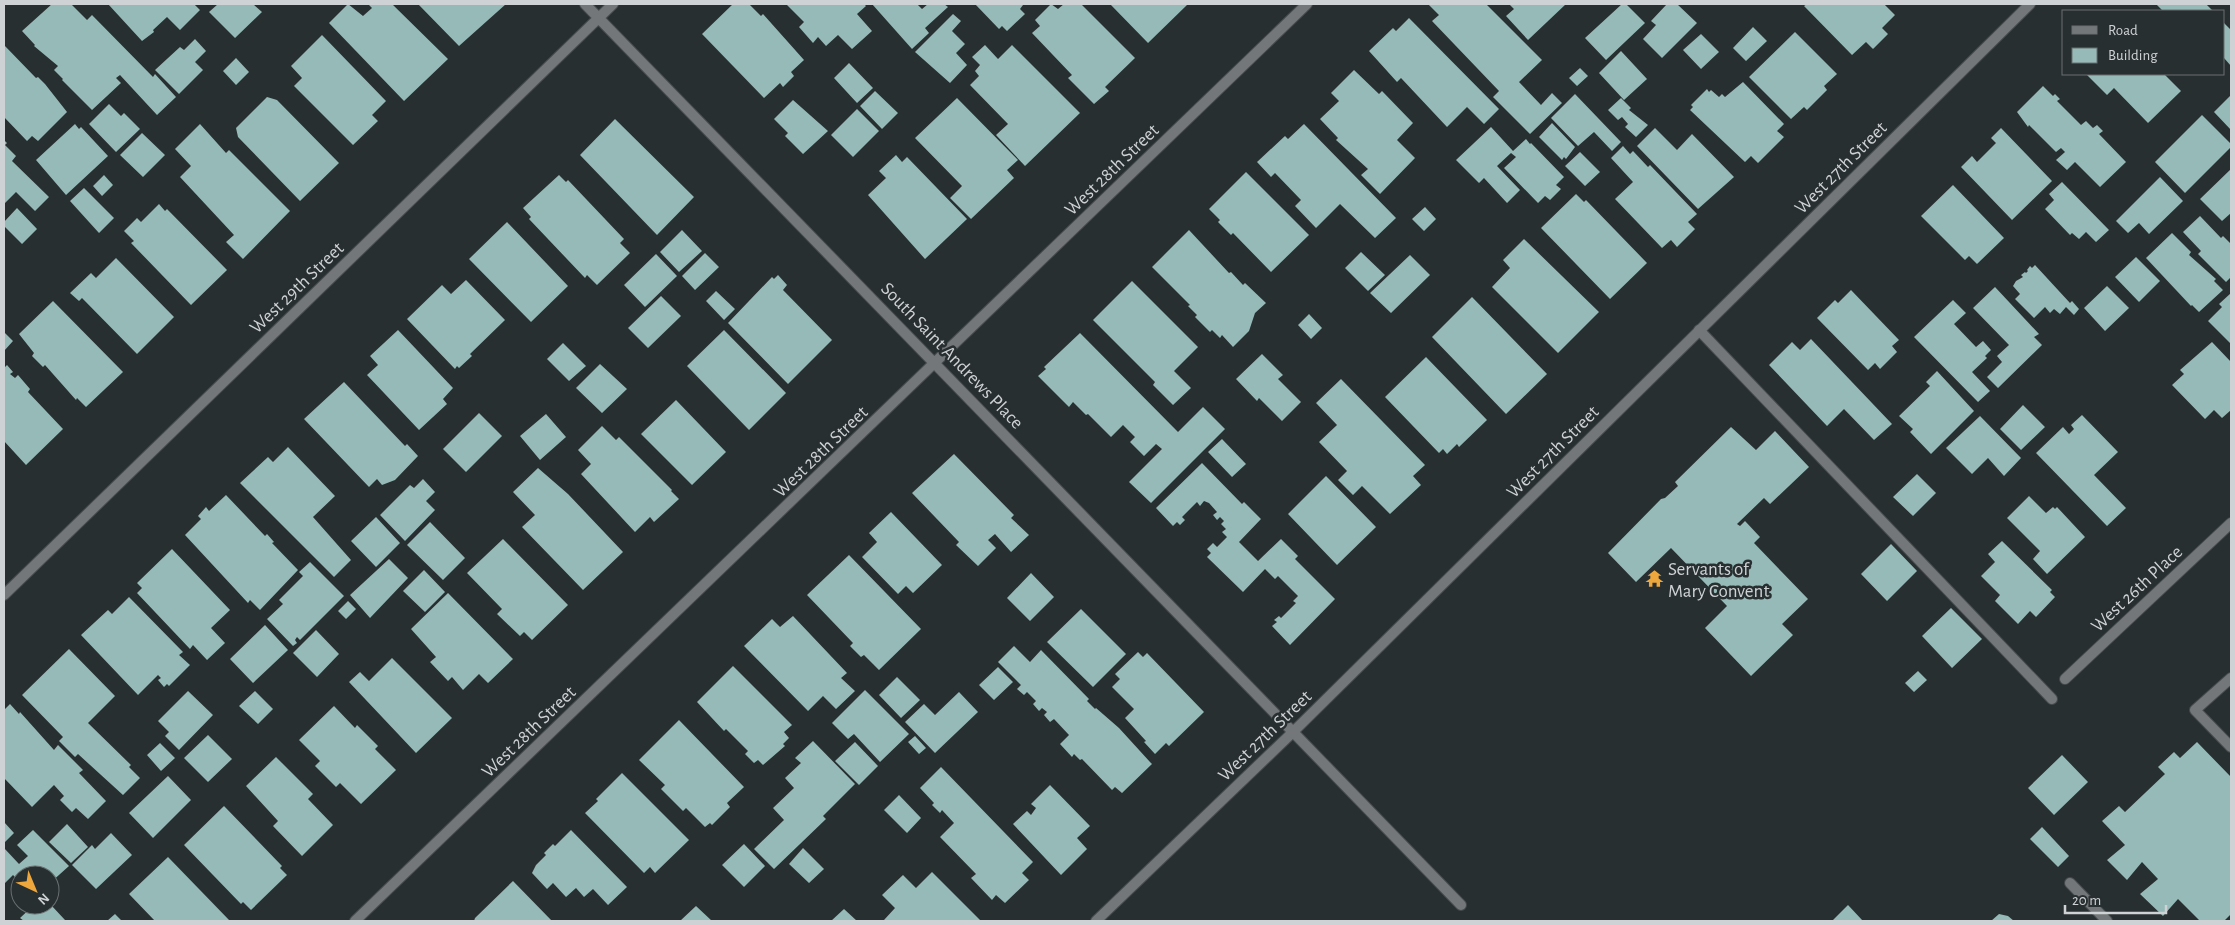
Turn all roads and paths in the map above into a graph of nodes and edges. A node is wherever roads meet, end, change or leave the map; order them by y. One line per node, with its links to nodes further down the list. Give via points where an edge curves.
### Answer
1 (585, 4): 5 (street, South Saint Andrews Place)
2 (613, 4): 5 (street, West 29th Street)
3 (1307, 4): 7 (street, West 28th Street)
4 (2030, 4): 6 (street, West 27th Street)
5 (599, 18): 7 (street, South Saint Andrews Place); 9 (street, West 29th Street)
6 (1700, 330): 12 (street); 13 (street, West 27th Street)
7 (936, 363): 13 (street, South Saint Andrews Place); 17 (street, West 28th Street)
8 (2231, 523): 11 (street, West 26th Place)
9 (4, 595)
10 (2231, 678): 14 (street, via 2195,710)
11 (2065, 679)
12 (2052, 699)
13 (1293, 732): 16 (street, South Saint Andrews Place); 18 (street, West 27th Street)
14 (2231, 747)
15 (2070, 883): 19 (street)
16 (1460, 906)
17 (355, 921)
18 (1096, 921)
19 (2106, 921)

